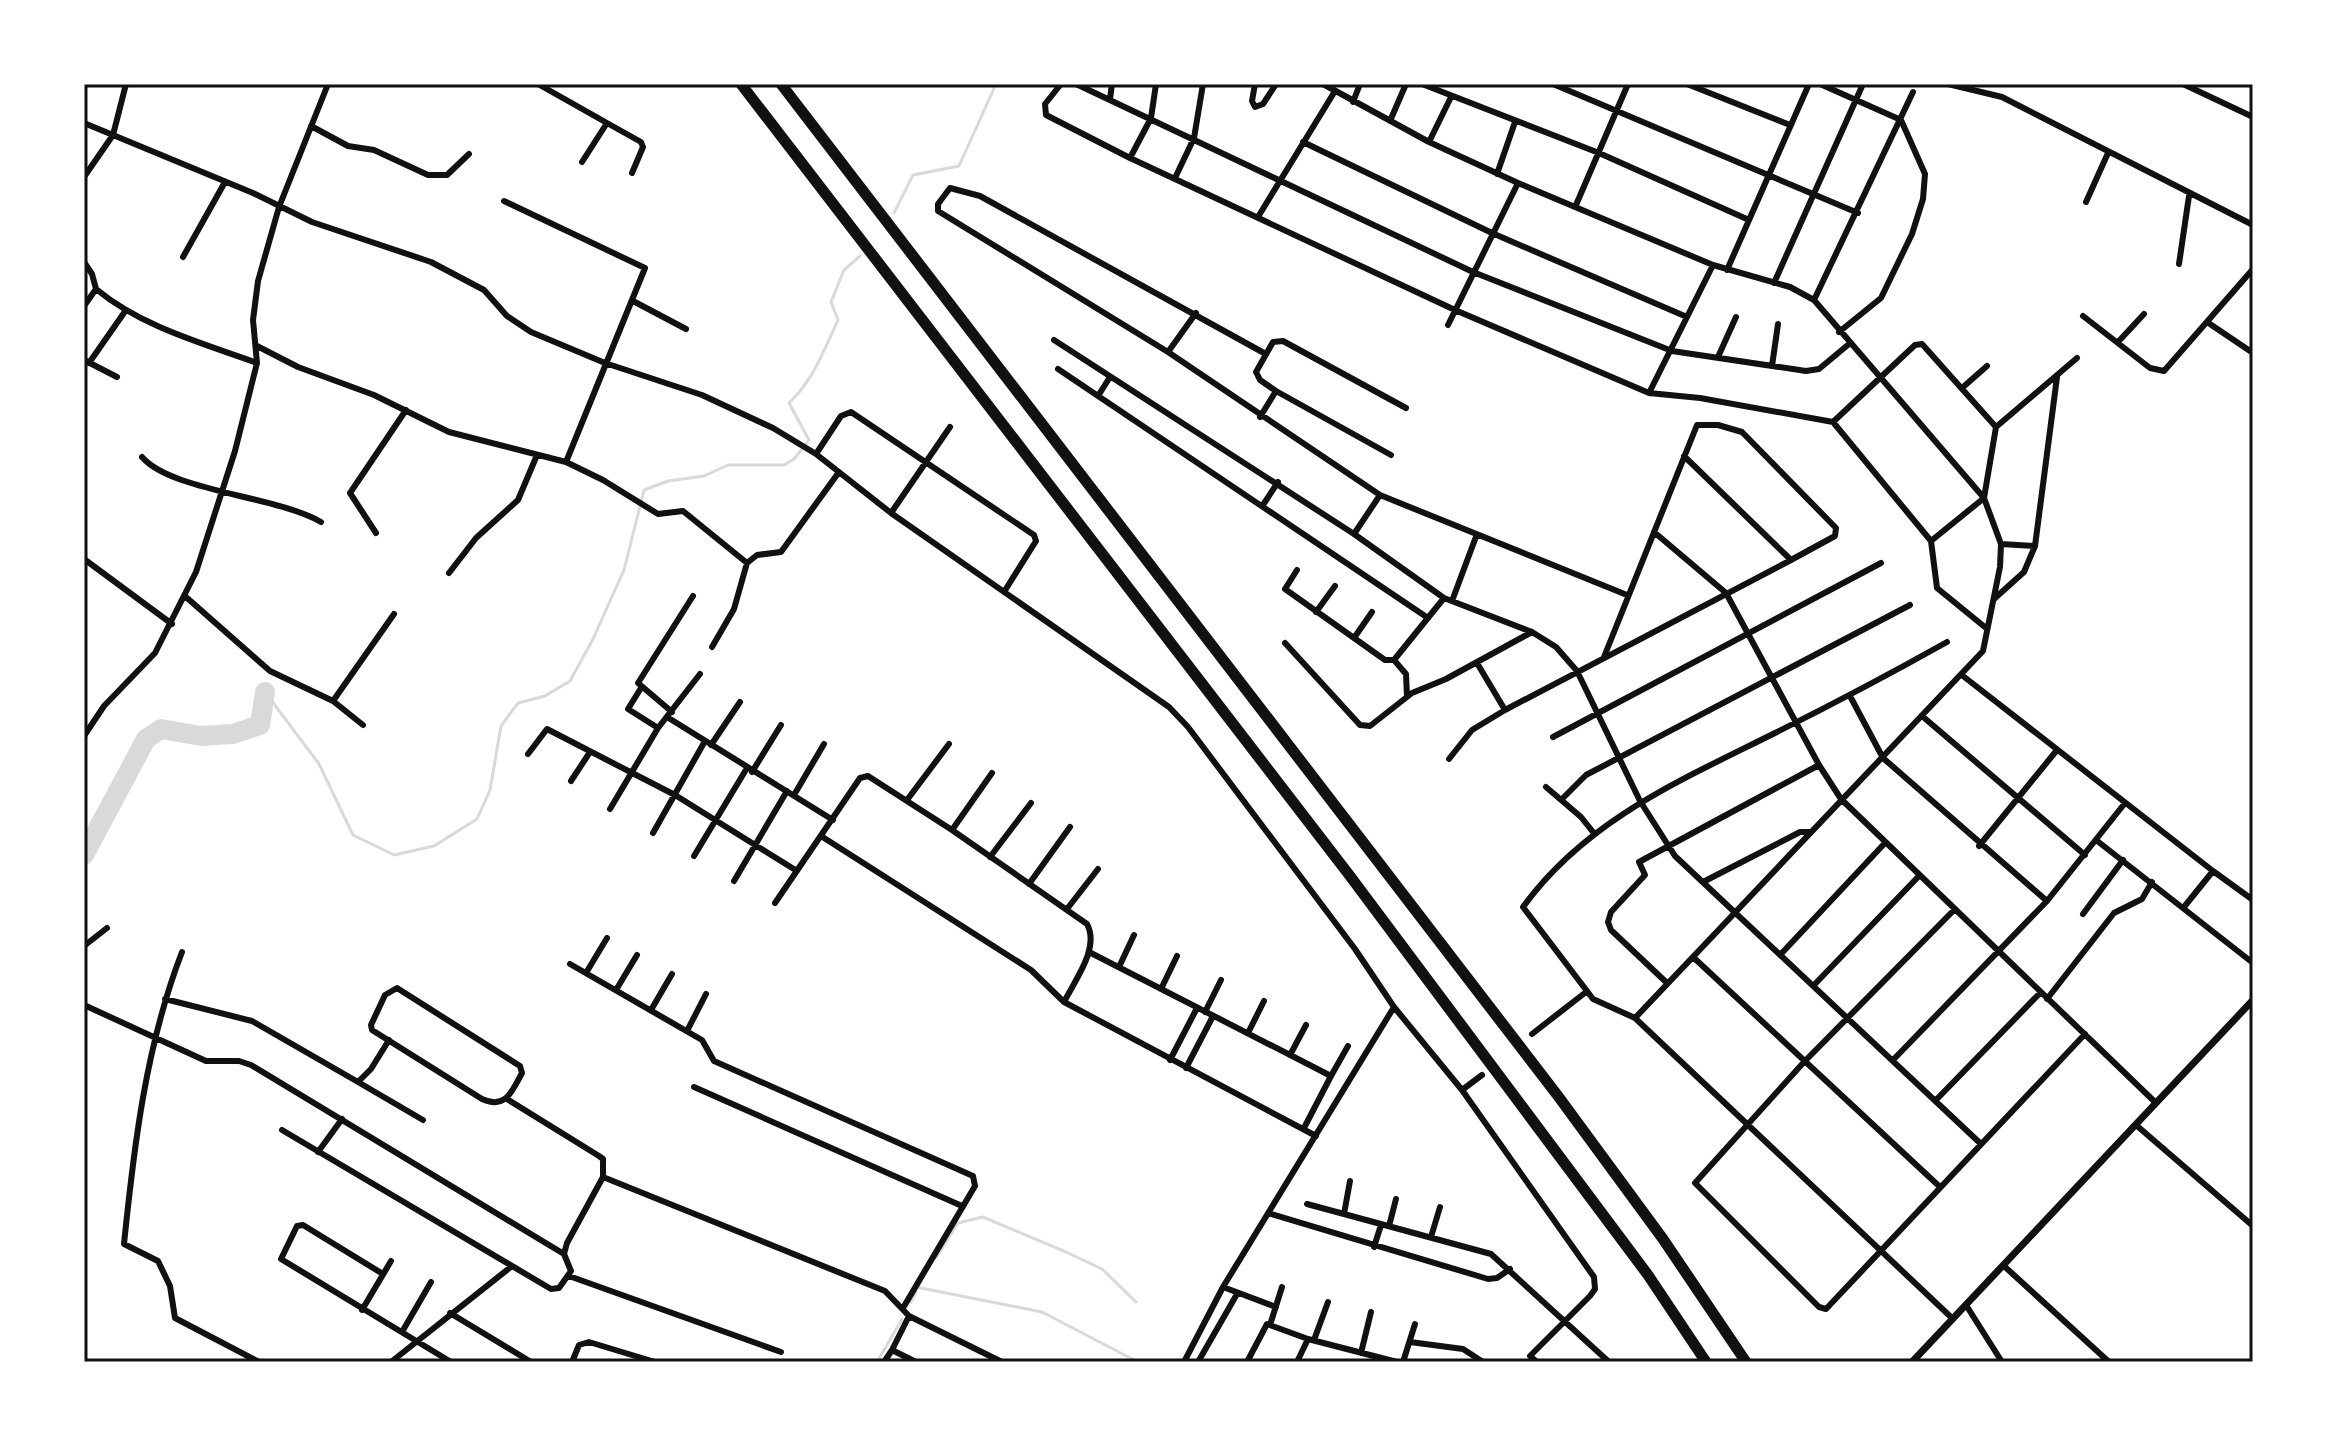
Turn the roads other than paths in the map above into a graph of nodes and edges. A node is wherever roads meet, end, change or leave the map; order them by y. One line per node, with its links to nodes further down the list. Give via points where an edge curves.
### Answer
1 (126, 84): 43 (street)
2 (328, 84): 42 (street)
3 (495, 84): 4 (street)
4 (503, 84)
5 (538, 84): 40 (street)
6 (741, 84): 386 (highway, via 1350,876 1648,1275)
7 (781, 84): 387 (highway, via 1558,1096)
8 (1061, 84): 50 (street, via 1043,112)
9 (1076, 84): 30 (street)
10 (1112, 84): 30 (street)
11 (1156, 84): 35 (street)
12 (1203, 84): 44 (street)
13 (1255, 84): 14 (street, via 1255,107)
14 (1276, 84)
15 (1323, 84): 27 (street)
16 (1360, 84): 32 (street)
17 (1406, 84): 37 (street)
18 (1422, 84): 29 (street)
19 (1553, 84): 33 (street)
20 (1628, 84): 33 (street)
21 (1687, 84): 41 (street)
22 (1809, 84): 41 (street)
23 (1820, 84): 31 (street)
24 (1863, 84): 31 (street)
25 (1948, 84): 48 (street, via 2002,97)
26 (2183, 84): 34 (street)
27 (1335, 91): 32 (street); 45 (street)
28 (1913, 92): 36 (street)
29 (1451, 97): 38 (street); 46 (street)
30 (1110, 99): 35 (street)
31 (1857, 99): 36 (street); 60 (street)
32 (1353, 102): 37 (street)
33 (1618, 110): 47 (street); 53 (street)
34 (2253, 117)
35 (1151, 118): 44 (street); 50 (street)
36 (1901, 120): 66 (street); 94 (street, via 1925,174 1923,199 1881,298)
37 (1390, 121): 46 (street)
38 (1515, 122): 47 (street); 54 (street)
39 (84, 123): 43 (street)
40 (607, 123): 51 (street); 52 (street, via 641,142)
41 (1790, 125): 53 (street)
42 (311, 126): 49 (street, via 348,146 374,150 428,175 447,175); 65 (street)
43 (113, 135): 55 (street); 58 (street)
44 (1194, 138): 56 (street); 57 (street)
45 (1303, 142): 57 (street); 70 (street)
46 (1429, 142): 54 (street)
47 (1599, 153): 64 (street); 68 (street)
48 (2108, 153): 61 (street); 63 (street)
49 (469, 154)
50 (1130, 158): 56 (street)
51 (582, 162)
52 (632, 173)
53 (1768, 173): 60 (street); 68 (street)
54 (1497, 174): 59 (street)
55 (84, 177)
56 (1175, 178): 67 (street)
57 (1280, 181): 67 (street); 77 (street)
58 (225, 182): 65 (street); 71 (street)
59 (1518, 183): 64 (street); 70 (street)
60 (1813, 194): 66 (street); 78 (street)
61 (2189, 196): 69 (street); 73 (street)
62 (504, 201): 81 (street, via 645,268)
63 (2086, 202)
64 (1576, 205): 74 (street)
65 (279, 207): 98 (street, via 254,299); 107 (street, via 431,262 484,290 507,316 531,332)
66 (1858, 213): 80 (street)
67 (1258, 217): 84 (street)
68 (1749, 220): 76 (street)
69 (2253, 225)
70 (1492, 233): 77 (street); 88 (street)
71 (183, 257)
72 (84, 262): 79 (street)
73 (2179, 264)
74 (1713, 265): 76 (street); 88 (street)
75 (2253, 269): 90 (street)
76 (1727, 270): 78 (street)
77 (1473, 272): 84 (street); 99 (street)
78 (1774, 283): 80 (street)
79 (96, 289): 82 (street); 83 (street)
80 (1814, 300): 94 (street)
81 (633, 301): 93 (street); 107 (street)
82 (84, 306)
83 (126, 310): 105 (street); 106 (street)
84 (1455, 310): 92 (street); 117 (street)
85 (1196, 313): 100 (street); 100 (street, via 980,196 960,188 943,194 938,211); 101 (street)
86 (2144, 314): 96 (street)
87 (2083, 316): 96 (street)
88 (1687, 317): 99 (street)
89 (1736, 317): 103 (street)
90 (2207, 322): 96 (street, via 2160,372); 102 (street)
91 (1778, 324): 108 (street)
92 (1448, 325)
93 (686, 329)
94 (1839, 332): 97 (street)
95 (1054, 340): 112 (street)
96 (2118, 342)
97 (1849, 344): 108 (street, via 1819,369); 114 (street)
98 (257, 346): 106 (street); 120 (street)
99 (1672, 351): 103 (street); 117 (street)
100 (1168, 352): 121 (street)
101 (1264, 353): 116 (street, via 1257,376); 119 (street, via 1273,342 1283,341)
102 (2253, 353)
103 (1718, 357): 108 (street)
104 (2077, 358): 113 (street)
105 (86, 362): 111 (street)
106 (257, 363): 134 (street)
107 (605, 363): 125 (street, via 739,410); 130 (street)
108 (1772, 366)
109 (1987, 366): 115 (street)
110 (1058, 369): 118 (street)
111 (117, 377)
112 (1110, 377): 118 (street); 133 (street)
113 (2057, 377): 124 (street); 146 (street)
114 (1879, 378): 115 (street, via 1922,344); 122 (street); 136 (street)
115 (1962, 388): 124 (street)
116 (1276, 391): 121 (street); 127 (street)
117 (1649, 393): 122 (street)
118 (1098, 396): 137 (street)
119 (1406, 408)
120 (406, 410): 126 (street, via 449,432); 141 (street, via 350,493)
121 (1260, 417): 135 (street)
122 (1833, 422): 144 (street)
123 (950, 427): 131 (street)
124 (1996, 427): 136 (street)
125 (814, 453): 131 (street, via 841,416 851,412); 132 (street)
126 (537, 455): 130 (street); 152 (street, via 518,500 476,538)
127 (1391, 455)
128 (1684, 456): 140 (street); 148 (street); 148 (street, via 1697,425 1736,429 1747,437 1836,528 1835,536)
129 (142, 457): 134 (street, via 161,473)
130 (566, 462): 149 (street, via 658,514 683,511)
131 (926, 465): 138 (street); 154 (street, via 1036,537)
132 (839, 472): 138 (street); 149 (street, via 781,552 757,555)
133 (1278, 482): 137 (street); 142 (street)
134 (222, 491): 139 (street, via 294,508); 158 (street)
135 (1380, 495): 142 (street); 143 (street)
136 (1984, 498): 144 (street); 145 (street)
137 (1263, 505): 166 (street)
138 (891, 513): 154 (street)
139 (321, 522)
140 (1654, 532): 155 (street); 156 (street)
141 (376, 533)
142 (1354, 534): 159 (street)
143 (1477, 534): 156 (street); 160 (street)
144 (1931, 541): 168 (street, via 1937,588)
145 (2001, 544): 146 (street); 161 (street)
146 (2035, 546): 161 (street, via 2024,572)
147 (84, 559): 167 (street)
148 (1791, 560): 155 (street)
149 (747, 563): 174 (street, via 734,609)
150 (1881, 563): 170 (street)
151 (1297, 570): 163 (street, via 1285,589)
152 (449, 573)
153 (1335, 586): 163 (street)
154 (1004, 592): 285 (street, via 1169,707 1188,727)
155 (1726, 593): 170 (street); 175 (street)
156 (1627, 595): 175 (street)
157 (693, 596): 182 (street, via 638,679)
158 (186, 597): 167 (street); 185 (street, via 270,671)
159 (1444, 598): 160 (street); 166 (street)
160 (1452, 601): 169 (street)
161 (1993, 601): 168 (street)
162 (1910, 605): 181 (street)
163 (1316, 612): 171 (street)
164 (1372, 612): 171 (street)
165 (394, 614): 185 (street)
166 (1428, 618): 176 (street)
167 (172, 624): 195 (street, via 155,653 104,706)
168 (1986, 628): 180 (street, via 1981,655)
169 (1532, 632): 177 (street); 178 (street, via 1547,639)
170 (1748, 633): 181 (street); 188 (street)
171 (1354, 638): 176 (street, via 1385,660)
172 (1947, 642): 184 (street)
173 (1285, 643): 183 (street, via 1360,725 1370,726)
174 (712, 647)
175 (1604, 657): 178 (street)
176 (1394, 660): 183 (street, via 1406,674)
177 (1477, 663): 183 (street); 187 (street)
178 (1577, 671): 187 (street); 188 (street)
179 (700, 674): 189 (street)
180 (1963, 676): 190 (street); 200 (street)
181 (1773, 678): 191 (street); 203 (street)
182 (641, 688): 189 (street); 194 (street, via 628,709)
183 (1407, 696)
184 (1850, 696): 191 (street); 204 (street)
185 (333, 701): 192 (street)
186 (740, 702): 197 (street)
187 (1505, 710): 205 (street, via 1472,730)
188 (1597, 714): 196 (street); 203 (street)
189 (670, 715): 194 (street); 197 (street)
190 (1922, 716): 204 (street); 214 (street)
191 (1795, 723): 206 (street); 218 (street)
192 (363, 725)
193 (781, 725): 207 (street)
194 (658, 728): 209 (street)
195 (84, 736)
196 (1553, 737)
197 (708, 743): 207 (street); 213 (street)
198 (824, 744): 212 (street)
199 (949, 744): 217 (street)
200 (2057, 750): 214 (street); 220 (street)
201 (590, 752): 202 (street, via 547,729); 209 (street); 210 (street)
202 (528, 754)
203 (1620, 758): 215 (street, via 1579,779); 218 (street)
204 (1883, 758): 216 (street); 234 (street)
205 (1449, 759)
206 (1819, 765): 216 (street); 233 (street)
207 (749, 770): 212 (street); 222 (street)
208 (992, 773): 225 (street)
209 (632, 774): 213 (street); 221 (street)
210 (571, 781)
211 (1546, 787): 215 (street)
212 (790, 793): 223 (street); 231 (street)
213 (675, 795): 222 (street); 228 (street)
214 (2019, 798): 234 (street); 235 (street)
215 (1562, 799): 226 (street)
216 (1841, 799): 227 (street); 232 (street)
217 (907, 800): 223 (street, via 864,776); 225 (street)
218 (1640, 801): 226 (street); 233 (street)
219 (1031, 803): 237 (street)
220 (2125, 803): 230 (street); 241 (street)
221 (610, 809)
222 (715, 819): 231 (street); 236 (street)
223 (833, 820): 229 (street)
224 (1070, 827): 246 (street)
225 (952, 830): 237 (street)
226 (1593, 832): 276 (street, via 1523,907)
227 (1810, 832): 244 (street, via 1800,832); 253 (street)
228 (653, 833)
229 (821, 836): 240 (street); 283 (street, via 1031,970)
230 (2096, 840): 235 (street); 238 (street)
231 (754, 844): 240 (street); 243 (street)
232 (1884, 844): 242 (street); 262 (street)
233 (1667, 846): 244 (street); 272 (street, via 1639,862 1645,875 1608,922)
234 (1979, 846): 248 (street)
235 (2085, 855): 248 (street)
236 (694, 856)
237 (990, 857): 246 (street)
238 (2123, 860): 245 (street); 254 (street)
239 (1098, 869): 251 (street)
240 (797, 871): 249 (street)
241 (2213, 871): 247 (street); 250 (street)
242 (1918, 877): 252 (street); 273 (street)
243 (734, 881)
244 (1703, 882): 253 (street)
245 (2152, 882): 250 (street); 280 (street, via 2142,899 2114,913)
246 (1029, 884): 251 (street)
247 (2253, 900)
248 (2047, 901): 259 (street)
249 (775, 903)
250 (2184, 907): 266 (street)
251 (1067, 909): 261 (street, via 1090,929)
252 (1954, 910): 259 (street); 291 (street)
253 (1735, 912): 262 (street); 265 (street)
254 (2083, 914)
255 (107, 928): 258 (street)
256 (1134, 935): 268 (street)
257 (607, 938): 269 (street)
258 (84, 946)
259 (1999, 951): 277 (street); 301 (street)
260 (182, 952): 279 (street)
261 (1089, 952): 268 (street); 283 (street)
262 (1781, 954): 273 (street)
263 (637, 955): 275 (street)
264 (1177, 956): 274 (street)
265 (1693, 957): 272 (street); 303 (street)
266 (2253, 963)
267 (570, 964): 269 (street)
268 (1119, 967): 274 (street)
269 (586, 973): 275 (street)
270 (672, 974): 287 (street)
271 (1221, 980): 288 (street)
272 (1667, 983): 290 (street)
273 (1814, 985): 291 (street)
274 (1161, 989): 286 (street)
275 (616, 990): 287 (street)
276 (1586, 992): 290 (street); 295 (street)
277 (2040, 993): 280 (street); 311 (street)
278 (706, 994): 293 (street)
279 (165, 999): 297 (street); 307 (street, via 252,1021)
280 (2047, 999): 296 (street)
281 (2253, 1000): 312 (street)
282 (1264, 1001): 294 (street)
283 (1064, 1002): 302 (street)
284 (84, 1005): 297 (street)
285 (1394, 1007): 309 (street); 319 (street)
286 (1197, 1008): 288 (street); 302 (street)
287 (651, 1010): 293 (street)
288 (1205, 1012): 289 (street)
289 (1213, 1016): 294 (street); 304 (street)
290 (1635, 1018): 315 (street)
291 (1849, 1018): 301 (street); 303 (street)
292 (1306, 1025): 300 (street)
293 (687, 1031): 327 (street, via 702,1040 714,1061 973,1176 975,1186)
294 (1248, 1033): 300 (street)
295 (1532, 1034)
296 (2085, 1034): 312 (street); 320 (street)
297 (157, 1040): 313 (street, via 206,1061 251,1065); 368 (street, via 138,1123 124,1244 158,1261 170,1286 175,1318)
298 (389, 1040): 307 (street); 310 (street, via 482,1099 496,1104); 310 (street, via 371,1025 385,995 397,988 520,1066 522,1073)
299 (1348, 1046): 306 (street)
300 (1290, 1055): 306 (street)
301 (1894, 1059): 311 (street)
302 (1170, 1060): 304 (street)
303 (1804, 1062): 315 (street); 324 (street)
304 (1186, 1068): 317 (street)
305 (1482, 1075): 309 (street)
306 (1331, 1076): 317 (street)
307 (358, 1082): 314 (street)
308 (694, 1087): 327 (street)
309 (1462, 1090): 355 (street, via 1594,1277 1595,1289)
310 (507, 1099): 322 (street, via 603,1159)
311 (1936, 1100): 320 (street)
312 (2156, 1103): 316 (street)
313 (342, 1119): 321 (street); 336 (street)
314 (423, 1120)
315 (1749, 1124): 335 (street); 335 (street, via 1696,1186 1819,1307 1826,1309)
316 (2136, 1125): 332 (street); 339 (street)
317 (1304, 1128): 319 (street)
318 (282, 1130): 321 (street)
319 (1316, 1136): 329 (street)
320 (1981, 1144): 324 (street)
321 (318, 1152): 338 (street)
322 (603, 1177): 336 (street); 350 (street, via 885,1291)
323 (1350, 1181): 330 (street)
324 (1940, 1187): 335 (street)
325 (1396, 1199): 331 (street)
326 (1307, 1204): 330 (street)
327 (962, 1206): 350 (street)
328 (1440, 1207): 333 (street)
329 (1268, 1213): 334 (street); 344 (street)
330 (1344, 1214): 331 (street)
331 (1385, 1226): 333 (street); 334 (street)
332 (2253, 1226)
333 (1431, 1237): 340 (street, via 1491,1254)
334 (1374, 1247): 340 (street, via 1488,1279)
335 (1882, 1250): 356 (street)
336 (564, 1254): 342 (street)
337 (391, 1261): 341 (street)
338 (512, 1266): 342 (street, via 551,1289); 353 (street)
339 (2004, 1266): 348 (street); 390 (street)
340 (1510, 1269): 355 (street)
341 (383, 1274): 351 (street); 351 (street, via 297,1226 282,1262)
342 (569, 1276): 364 (street)
343 (431, 1282): 359 (street)
344 (1223, 1287): 346 (street); 378 (street)
345 (1282, 1287): 349 (street)
346 (1237, 1294): 349 (street); 379 (street)
347 (1328, 1302): 360 (street)
348 (1966, 1305): 356 (street); 389 (street)
349 (1276, 1307): 358 (street)
350 (903, 1308): 354 (street)
351 (362, 1310): 359 (street)
352 (1371, 1312): 366 (street)
353 (450, 1313): 361 (street); 371 (street)
354 (909, 1316): 363 (street); 377 (street)
355 (1565, 1319): 384 (street, via 1530,1356); 385 (street)
356 (1953, 1319): 388 (street)
357 (1415, 1324): 362 (street)
358 (1270, 1325): 360 (street); 380 (street, via 1264,1326)
359 (402, 1332): 361 (street)
360 (1311, 1340): 366 (street); 381 (street)
361 (415, 1341): 369 (street); 370 (street)
362 (1410, 1342): 382 (street); 383 (street, via 1463,1349)
363 (892, 1350): 375 (street); 376 (street)
364 (781, 1352)
365 (627, 1353): 367 (street); 372 (street, via 589,1342 579,1345); 373 (street)
366 (1361, 1353): 382 (street)
367 (637, 1359): 374 (street)
368 (259, 1362)
369 (391, 1362)
370 (451, 1362)
371 (531, 1362)
372 (572, 1362)
373 (624, 1362)
374 (655, 1362)
375 (884, 1362)
376 (916, 1362)
377 (1002, 1362)
378 (1184, 1362)
379 (1198, 1362)
380 (1247, 1362)
381 (1297, 1362)
382 (1400, 1362)
383 (1483, 1362)
384 (1537, 1362)
385 (1609, 1362)
386 (1706, 1362)
387 (1746, 1362)
388 (1912, 1362)
389 (2002, 1362)
390 (2109, 1362)

